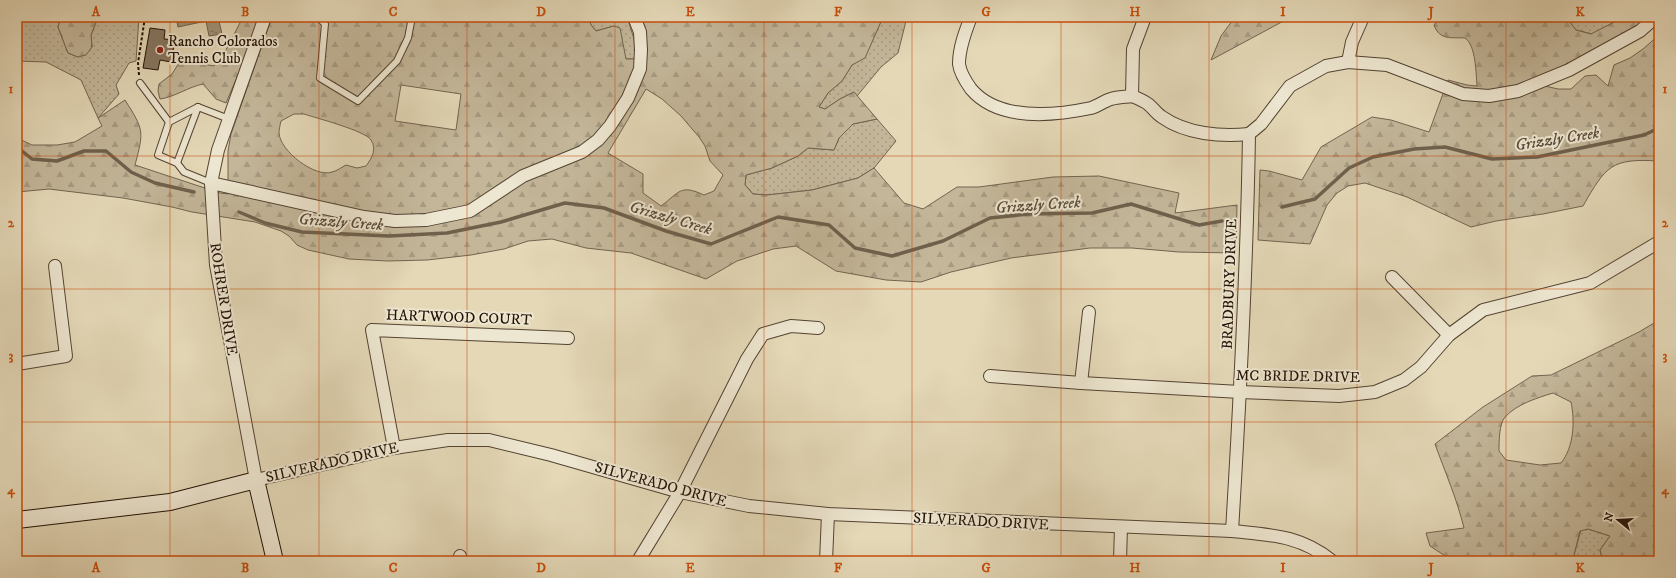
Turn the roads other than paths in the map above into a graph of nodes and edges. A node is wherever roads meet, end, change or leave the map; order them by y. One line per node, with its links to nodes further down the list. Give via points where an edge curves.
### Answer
1 (264, 17): 13 (street, ROHRER DRIVE)
2 (318, 17): 3 (lane, via 325,24 320,78 358,100 397,61 408,38)
3 (412, 17)
4 (634, 17): 17 (street, via 640,32 640,69 628,98 602,135 582,152 523,176 470,211 426,220 395,221 357,216)
5 (971, 17): 11 (street, via 962,42 959,65 966,82 977,96 998,109 1019,114 1061,112 1093,108 1111,99)
6 (1145, 17): 11 (street, via 1134,48)
7 (1363, 17): 9 (street, via 1352,42)
8 (1656, 17): 9 (street, via 1640,31 1569,70 1518,91 1489,96 1463,94 1386,65)
9 (1348, 62): 15 (street, via 1326,66 1290,86 1261,124)
10 (140, 83): 14 (lane)
11 (1132, 96): 15 (street, via 1147,103 1161,117 1175,125 1230,136)
12 (198, 107): 13 (lane); 14 (lane); 16 (lane)
13 (229, 118): 17 (street, ROHRER DRIVE, via 218,150)
14 (169, 122): 16 (lane, via 158,156)
15 (1249, 134): 28 (street, BRADBURY DRIVE)
16 (177, 163): 17 (lane, via 184,172)
17 (212, 183): 30 (street, ROHRER DRIVE, via 216,265)
18 (1659, 242): 23 (street, MC BRIDE DRIVE, via 1590,283 1483,310)
19 (55, 266): 25 (street, via 66,356)
20 (1392, 277): 23 (street)
21 (1089, 312): 27 (street)
22 (818, 328): 31 (street, via 791,326 763,334 747,358)
23 (1449, 335): 28 (street, MC BRIDE DRIVE, via 1421,367 1404,380 1374,392 1339,396)
24 (568, 338): 29 (street, HARTWOOD COURT, via 372,330)
25 (17, 364)
26 (990, 376): 27 (street, MC BRIDE DRIVE)
27 (1081, 383): 28 (street, MC BRIDE DRIVE)
28 (1240, 392): 35 (street, BRADBURY DRIVE)
29 (394, 448): 30 (street, SILVERADO DRIVE); 31 (street, SILVERADO DRIVE, via 448,440 489,440)
30 (256, 480): 33 (street, SILVERADO DRIVE, via 170,502); 36 (street, ROHRER DRIVE)
31 (680, 492): 32 (street, SILVERADO DRIVE, via 749,506); 37 (street)
32 (828, 514): 34 (street, SILVERADO DRIVE); 38 (street)
33 (17, 520)
34 (1121, 527): 35 (street, SILVERADO DRIVE); 39 (street)
35 (1232, 531): 40 (street, SILVERADO DRIVE, via 1295,540 1318,550)
36 (274, 561)
37 (638, 561)
38 (826, 561)
39 (1120, 561)
40 (1332, 561)

